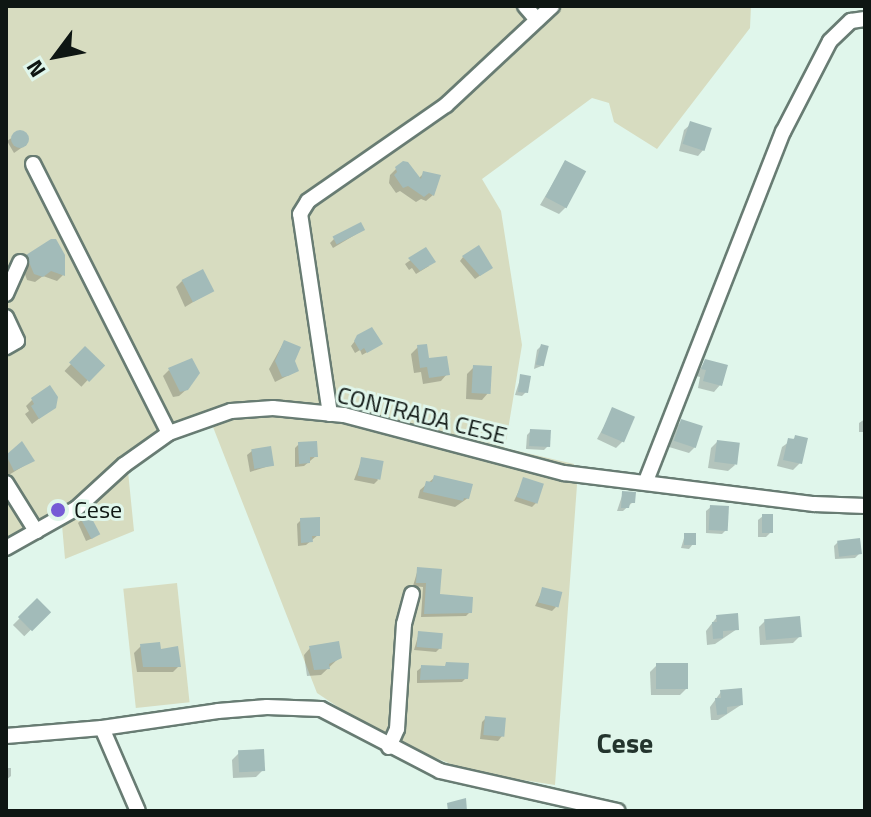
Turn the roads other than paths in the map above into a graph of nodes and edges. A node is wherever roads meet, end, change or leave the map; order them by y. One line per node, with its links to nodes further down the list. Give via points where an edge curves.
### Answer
1 (525, 6): 4 (street)
2 (552, 6): 4 (street)
3 (865, 19): 12 (street, via 851,21 830,41 783,132)
4 (537, 20): 10 (street, via 446,105 308,201 300,214)
5 (33, 164): 11 (street)
6 (20, 262): 7 (street)
7 (6, 294)
8 (6, 317): 9 (street, via 17,341)
9 (6, 347)
10 (330, 414): 11 (street, CONTRADA CESE, via 273,408 231,411); 12 (street, CONTRADA CESE, via 564,473)
11 (169, 433): 15 (street, CONTRADA CESE, via 77,508)
12 (646, 481): 14 (street, CONTRADA CESE)
13 (6, 483): 15 (street)
14 (865, 506)
15 (36, 531): 16 (street, CONTRADA CESE)
16 (6, 548)
17 (412, 594): 20 (street, via 404,624 397,729)
18 (102, 728): 19 (street); 20 (street, via 218,711 306,707 321,709); 22 (street)
19 (6, 736)
20 (389, 747): 21 (street, via 440,771)
21 (556, 796): 23 (street); 24 (street)
22 (138, 811)
23 (558, 811)
24 (618, 811)

